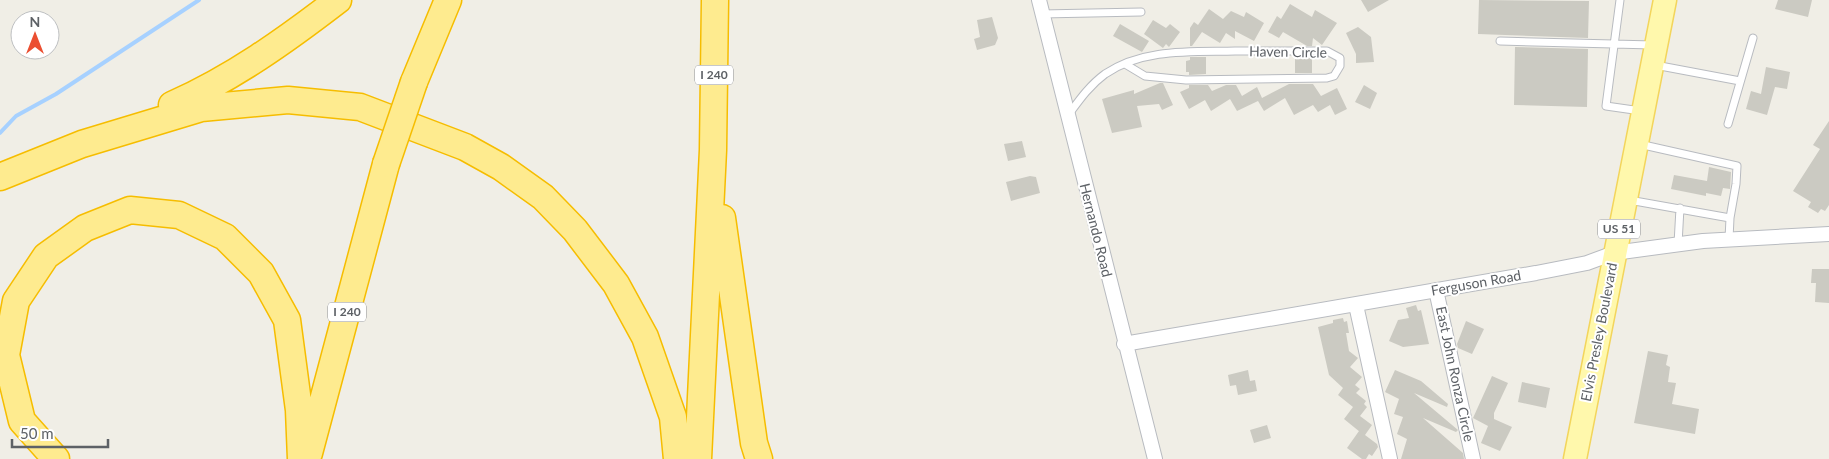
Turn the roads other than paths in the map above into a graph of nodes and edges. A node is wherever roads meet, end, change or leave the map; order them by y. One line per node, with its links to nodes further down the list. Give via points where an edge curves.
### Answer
1 (338, 0): 18 (highway, via 281,44 196,94)
2 (448, 0): 34 (highway, I 240, bridge, via 414,82 386,164)
3 (715, 0): 20 (highway, I 240)
4 (1038, 0): 8 (street, Hernando Road)
5 (1620, 0): 11 (lane)
6 (1664, 0): 12 (main road, Elvis Presley Boulevard / US 51)
7 (1140, 12): 8 (lane)
8 (1042, 14): 16 (street, Hernando Road)
9 (1753, 38): 14 (lane)
10 (1500, 41): 11 (lane)
11 (1614, 44): 12 (lane); 15 (lane, via 1606,106)
12 (1654, 55): 14 (lane); 15 (main road, Elvis Presley Boulevard / US 51)
13 (1125, 64): 13 (lane, Haven Circle, via 1145,76 1226,80 1327,78 1334,76 1340,66 1340,58 1327,51 1193,51 1155,54); 16 (lane, Haven Circle, via 1105,74 1085,92)
14 (1740, 81): 17 (lane)
15 (1643, 111): 19 (main road, Elvis Presley Boulevard / US 51)
16 (1068, 115): 31 (street, Hernando Road)
17 (1728, 124)
18 (82, 144): 21 (highway); 35 (highway, via 201,108 288,100 360,107 465,147 501,167 543,198 575,230 616,284 645,337 673,417)
19 (1636, 144): 22 (main road, Elvis Presley Boulevard / US 51); 24 (lane, via 1736,166)
20 (713, 150): 36 (highway); 37 (highway, via 749,414)
21 (0, 177)
22 (1625, 200): 23 (lane); 28 (main road, Elvis Presley Boulevard / US 51)
23 (1680, 208): 24 (lane); 27 (lane)
24 (1730, 218): 26 (lane)
25 (1829, 234): 26 (street, Ferguson Road)
26 (1729, 240): 27 (street, Ferguson Road)
27 (1678, 244): 28 (street, Ferguson Road)
28 (1614, 253): 29 (street, Ferguson Road, via 1587,263); 41 (main road, Elvis Presley Boulevard / US 51)
29 (1436, 290): 30 (street, Ferguson Road); 40 (street, East John Ronza Circle)
30 (1356, 306): 31 (street, Ferguson Road); 39 (street)
31 (1124, 344): 38 (street, Hernando Road)
32 (56, 459): 33 (highway, via 22,421 6,355 16,301 46,256 85,228 130,210 180,215 225,236 262,273 287,320 299,410)
33 (301, 459)
34 (307, 459)
35 (677, 459)
36 (698, 459)
37 (759, 459)
38 (1155, 459)
39 (1390, 459)
40 (1473, 459)
41 (1575, 459)

